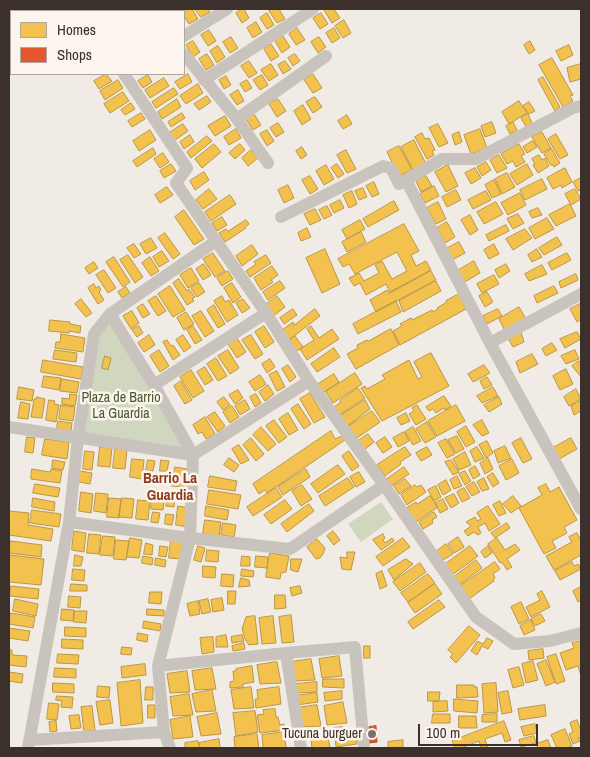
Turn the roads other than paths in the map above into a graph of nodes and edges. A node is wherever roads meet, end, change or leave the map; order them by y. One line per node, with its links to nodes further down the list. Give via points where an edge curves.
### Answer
1 (139, 9): 4 (street)
2 (227, 9): 5 (street)
3 (313, 9): 9 (street)
4 (148, 10)
5 (185, 35)
6 (185, 55): 9 (street)
7 (326, 56): 11 (street)
8 (125, 75): 15 (street, via 187,168 176,183)
9 (204, 80): 11 (street)
10 (581, 106): 13 (street, via 476,159 442,159)
11 (237, 119): 12 (street)
12 (268, 162)
13 (406, 180): 14 (street, via 399,184 391,168 383,166); 19 (street)
14 (281, 217)
15 (216, 241): 17 (street); 18 (street)
16 (581, 294): 19 (street)
17 (266, 313): 20 (street); 21 (street)
18 (110, 314): 21 (street); 23 (street, via 94,334)
19 (490, 343): 26 (street)
20 (309, 381): 24 (street); 25 (street)
21 (154, 385): 24 (street)
22 (9, 427): 23 (street)
23 (78, 438): 24 (street); 27 (street)
24 (193, 455): 28 (street)
25 (384, 485): 28 (street, via 290,549); 29 (street, via 476,616 514,644 550,641)
26 (581, 509)
27 (69, 522): 28 (street); 33 (street)
28 (190, 538): 31 (street)
29 (581, 632)
30 (286, 653): 31 (street); 35 (street); 36 (street, via 355,647)
31 (158, 666): 32 (street)
32 (164, 732): 33 (street); 34 (street)
33 (28, 744)
34 (170, 748)
35 (301, 748)
36 (364, 748)

